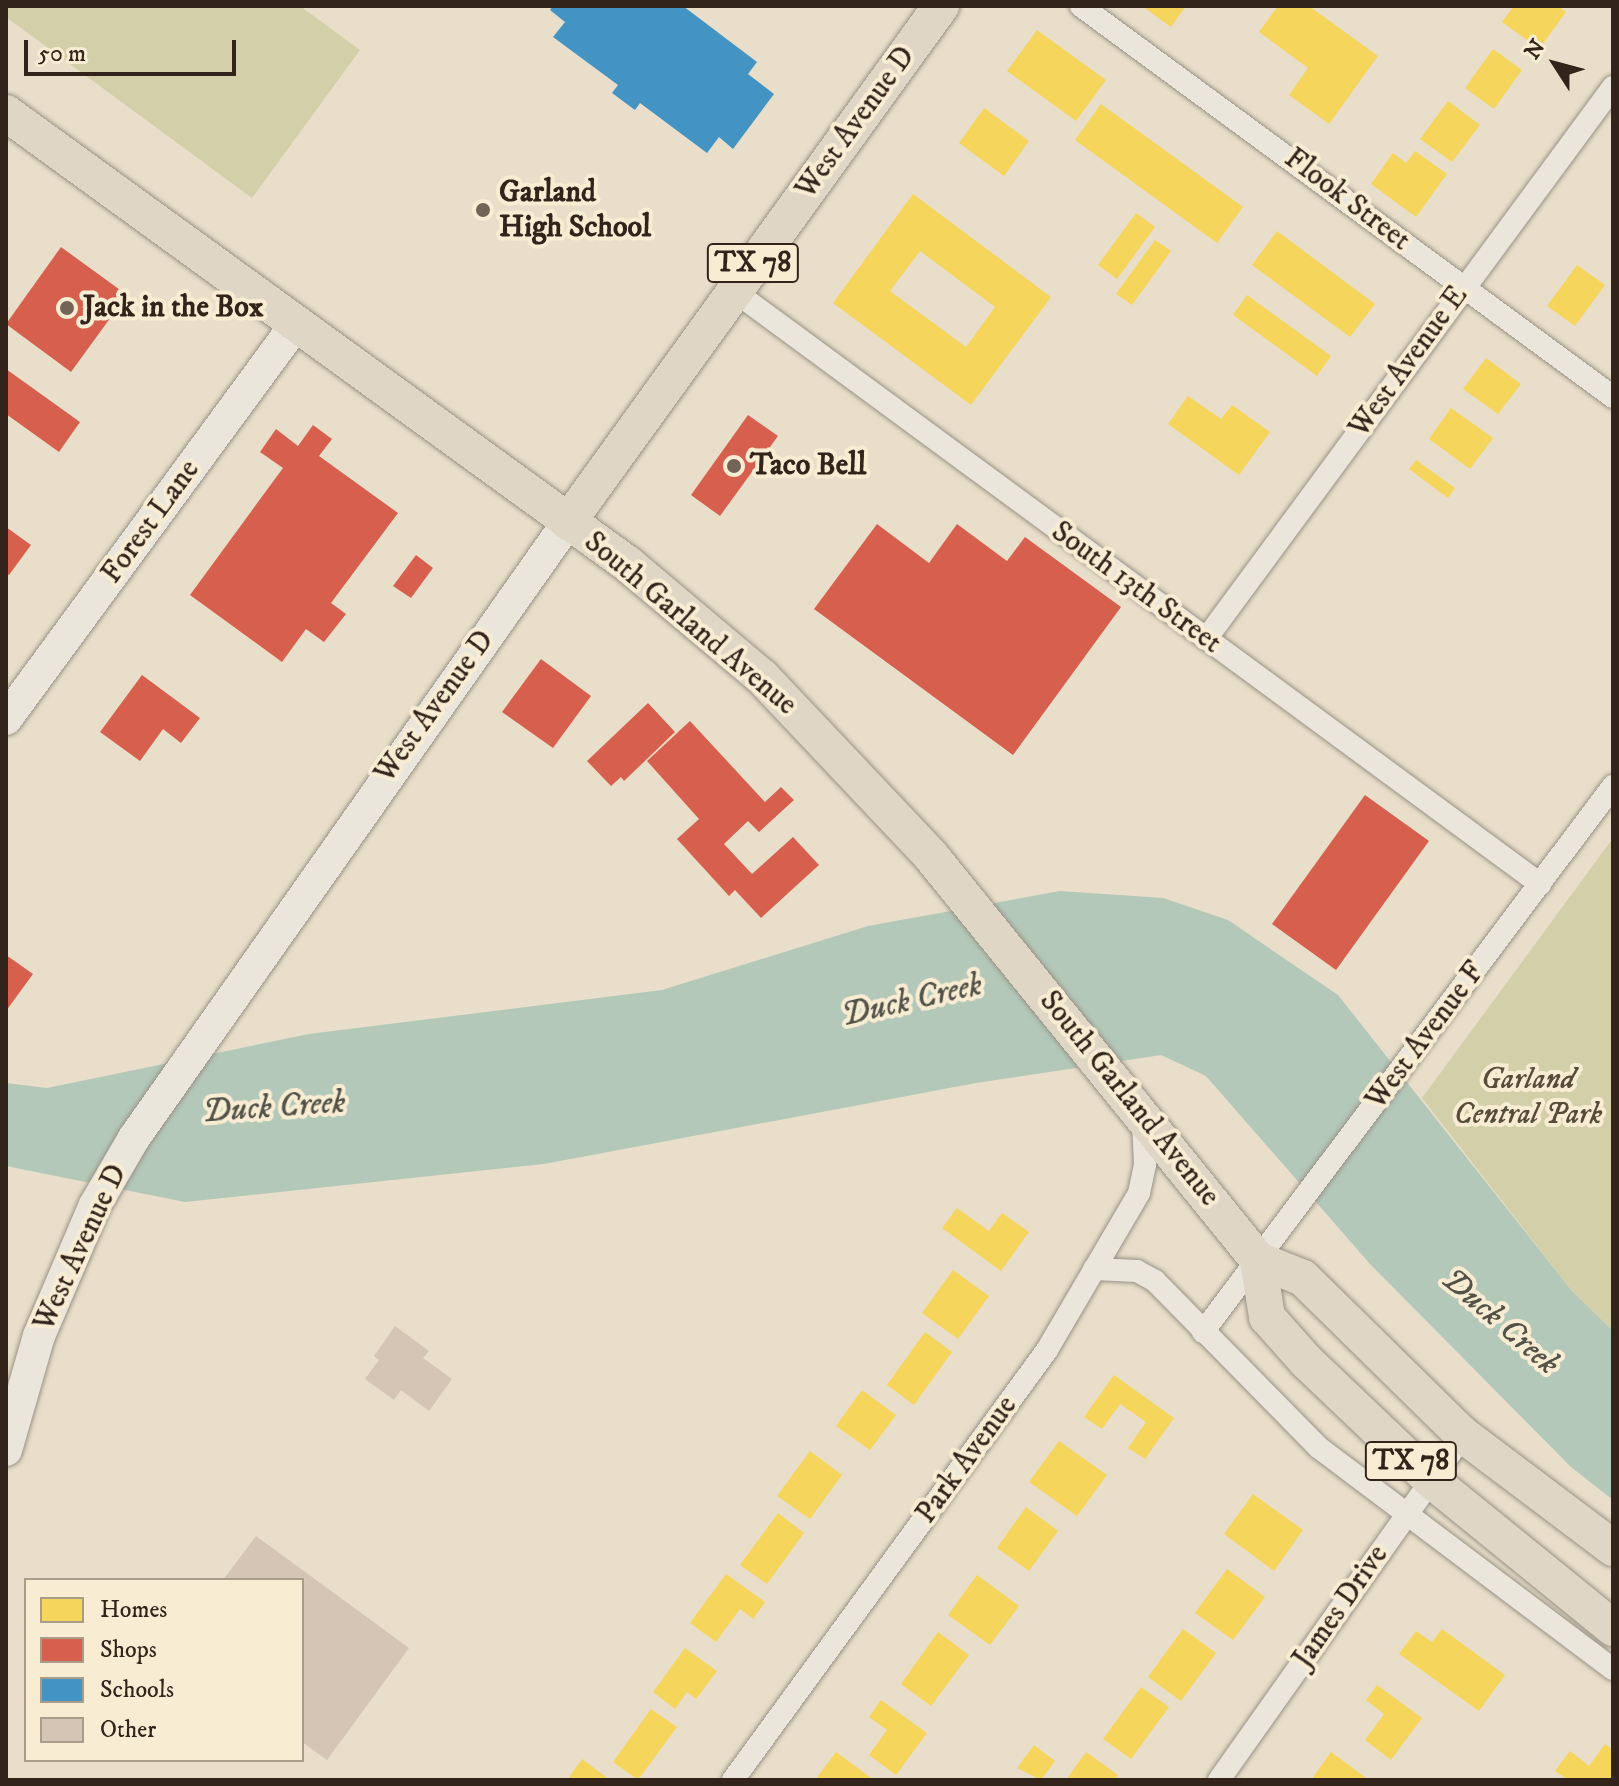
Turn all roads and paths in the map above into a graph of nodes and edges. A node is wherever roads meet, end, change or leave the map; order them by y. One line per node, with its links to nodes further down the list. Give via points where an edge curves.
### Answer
1 (941, 6): 6 (main road, West Avenue D / TX 78)
2 (1081, 6): 5 (street, Flook Street)
3 (1613, 87): 5 (street, West Avenue E)
4 (6, 113): 7 (main road, South Garland Avenue / TX 78)
5 (1463, 288): 8 (street, Flook Street); 10 (street, West Avenue E)
6 (734, 291): 9 (main road, West Avenue D / TX 78); 10 (street, South 13th Street)
7 (295, 325): 9 (main road, South Garland Avenue / TX 78); 11 (main road, Forest Lane)
8 (1613, 397)
9 (568, 522): 14 (main road, South Garland Avenue / TX 78, via 762,677 931,856); 18 (main road, West Avenue D, via 134,1138 84,1232 39,1336)
10 (1206, 639): 13 (street, South 13th Street)
11 (6, 719)
12 (1613, 786): 13 (street, West Avenue F)
13 (1540, 884): 16 (street, West Avenue F)
14 (1143, 1116): 15 (street, Park Avenue, via 1145,1164 1139,1193); 16 (main road, South Garland Avenue / TX 78)
15 (1094, 1269): 17 (street, via 1137,1271 1155,1281); 25 (street, Park Avenue, via 1047,1350)
16 (1249, 1273): 17 (street); 19 (main road, South Garland Avenue / TX 78, via 1303,1278); 20 (main road, South Garland Avenue / TX 78, via 1267,1317)
17 (1203, 1332): 21 (street, via 1318,1447)
18 (8, 1434)
19 (1463, 1435): 20 (street, James Drive); 22 (main road, South Garland Avenue / TX 78)
20 (1431, 1480): 21 (street, James Drive); 23 (main road, South Garland Avenue / TX 78)
21 (1406, 1515): 24 (street); 26 (street, James Drive)
22 (1613, 1548)
23 (1613, 1628)
24 (1613, 1669)
25 (733, 1780)
26 (1219, 1780)

